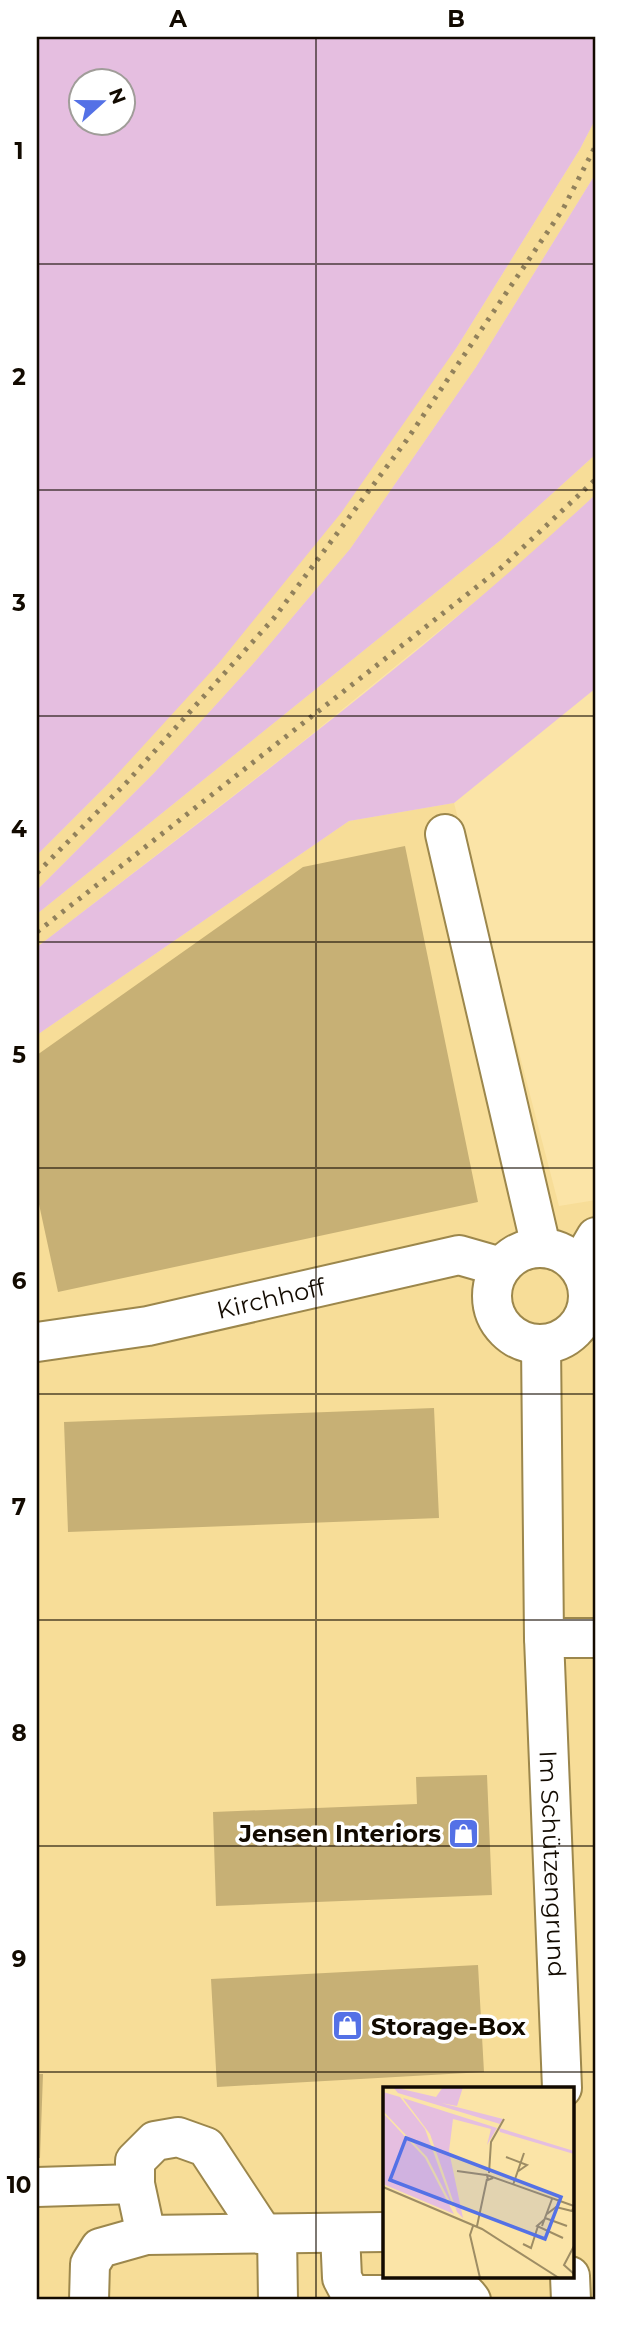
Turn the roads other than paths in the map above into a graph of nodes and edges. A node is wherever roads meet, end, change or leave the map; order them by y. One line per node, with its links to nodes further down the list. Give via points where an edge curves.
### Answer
1 (444, 834): 2 (street)
2 (541, 1247): 3 (street, via 568,1256); 4 (street, via 513,1255)
3 (588, 1252): 6 (street, via 588,1305 578,1326 566,1337)
4 (501, 1267): 5 (street, Kirchhoff, via 459,1255 148,1326); 6 (street, via 492,1291 498,1319 524,1342)
5 (37, 1342)
6 (541, 1344): 7 (street, Im Schützengrund)
7 (544, 1638): 8 (street); 9 (street, Im Schützengrund)
8 (596, 1638)
9 (562, 2087)
10 (135, 2184): 11 (street); 14 (street); 15 (street, via 135,2161 155,2140 178,2137 206,2147)
11 (37, 2187)
12 (383, 2232): 13 (street)
13 (340, 2233): 15 (street); 19 (street, via 342,2278 351,2295 467,2295)
14 (146, 2235): 15 (street); 17 (street, via 100,2248 90,2264)
15 (270, 2235): 18 (street)
16 (570, 2278): 20 (street)
17 (89, 2300)
18 (278, 2300)
19 (471, 2300)
20 (571, 2300)

